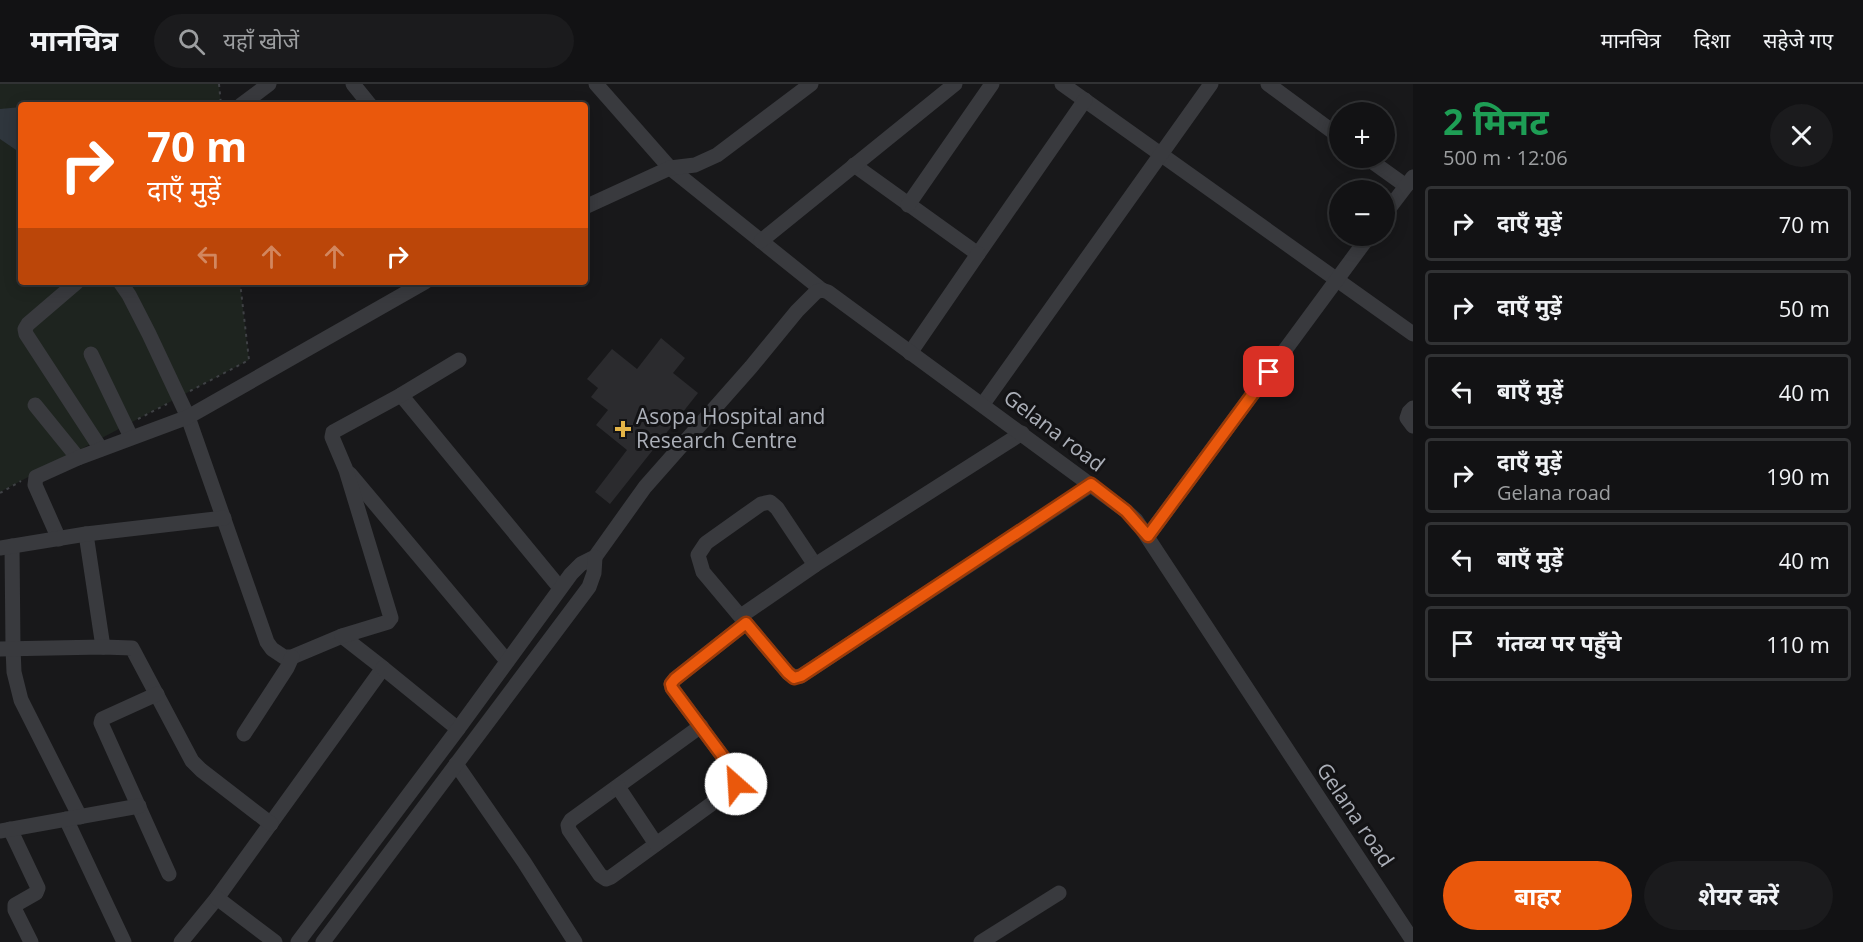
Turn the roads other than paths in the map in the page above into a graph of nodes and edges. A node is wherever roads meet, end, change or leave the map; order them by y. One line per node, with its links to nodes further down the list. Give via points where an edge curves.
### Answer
1 (269, 84): 11 (street)
2 (353, 84): 12 (street)
3 (596, 84): 16 (street, Gelana road)
4 (811, 84): 16 (street, via 717,155 694,165)
5 (955, 84): 15 (street)
6 (992, 84): 20 (street)
7 (1062, 84): 10 (street)
8 (1211, 84): 14 (street)
9 (1268, 84): 13 (street)
10 (1085, 100): 14 (street); 24 (street)
11 (245, 102)
12 (368, 102)
13 (1329, 129)
14 (1160, 155): 25 (street); 35 (street)
15 (854, 165): 20 (street); 22 (street)
16 (670, 168): 21 (street); 22 (street, Gelana road)
17 (1384, 168): 18 (street)
18 (1409, 182): 19 (street)
19 (1395, 200)
20 (908, 205): 24 (street)
21 (588, 206)
22 (762, 241): 29 (street, Gelana road)
23 (1362, 246): 25 (street)
24 (978, 254): 31 (street)
25 (1336, 280): 30 (street); 48 (street)
26 (73, 285): 42 (street, via 25,329)
27 (122, 285): 38 (street)
28 (420, 285): 38 (street)
29 (822, 290): 31 (street, Gelana road); 51 (street, via 797,311 645,487)
30 (1413, 334)
31 (910, 352): 35 (street, Gelana road)
32 (91, 354): 41 (street)
33 (459, 360): 34 (street)
34 (401, 395): 44 (street, via 333,432); 53 (street)
35 (983, 404): 40 (street, Gelana road)
36 (35, 405): 43 (street)
37 (1413, 408): 39 (street, via 1407,418)
38 (188, 417): 41 (street); 46 (street)
39 (1413, 426)
40 (1022, 433): 45 (street, Gelana road); 52 (street)
41 (131, 437): 42 (street)
42 (101, 449): 43 (street)
43 (78, 458): 49 (street, via 36,477 34,482)
44 (346, 470): 55 (street, via 391,618); 59 (street)
45 (1091, 484): 48 (street, Gelana road, via 1126,511); 54 (street, via 801,676 794,678 788,673)
46 (224, 518): 47 (street); 58 (street, via 267,642 284,657)
47 (86, 534): 49 (street); 56 (street)
48 (1148, 536): 75 (street, Gelana road)
49 (59, 539): 50 (street)
50 (6, 547): 57 (street)
51 (595, 557): 53 (street, via 581,564); 65 (street, via 590,587)
52 (815, 565): 54 (street); 54 (street, via 771,502 761,504 706,543 698,555 703,572)
53 (560, 588): 59 (street)
54 (743, 620): 62 (street, via 671,684)
55 (342, 636): 58 (street); 60 (street)
56 (103, 647): 57 (street); 61 (street, via 132,648)
57 (6, 648): 68 (street, via 21,700)
58 (292, 657): 64 (street)
59 (507, 661): 63 (street)
60 (383, 668): 63 (street); 69 (street)
61 (157, 694): 67 (street, via 102,718 101,723); 69 (street, via 192,761)
62 (701, 726): 66 (street); 71 (street, via 738,777 736,784)
63 (458, 729): 80 (street)
64 (244, 734)
65 (456, 764): 81 (street); 82 (street)
66 (618, 787): 71 (street); 71 (street, via 571,820 569,830 606,879)
67 (139, 806): 68 (street); 72 (street)
68 (73, 818): 70 (street); 77 (street)
69 (270, 824): 74 (street)
70 (5, 830): 76 (street, via 38,888 15,905)
71 (656, 844)
72 (169, 874)
73 (1059, 893): 83 (street)
74 (217, 898): 78 (street); 79 (street)
75 (1413, 941)
76 (31, 942)
77 (124, 942)
78 (182, 942)
79 (275, 942)
80 (298, 942)
81 (323, 942)
82 (575, 942)
83 (981, 942)

